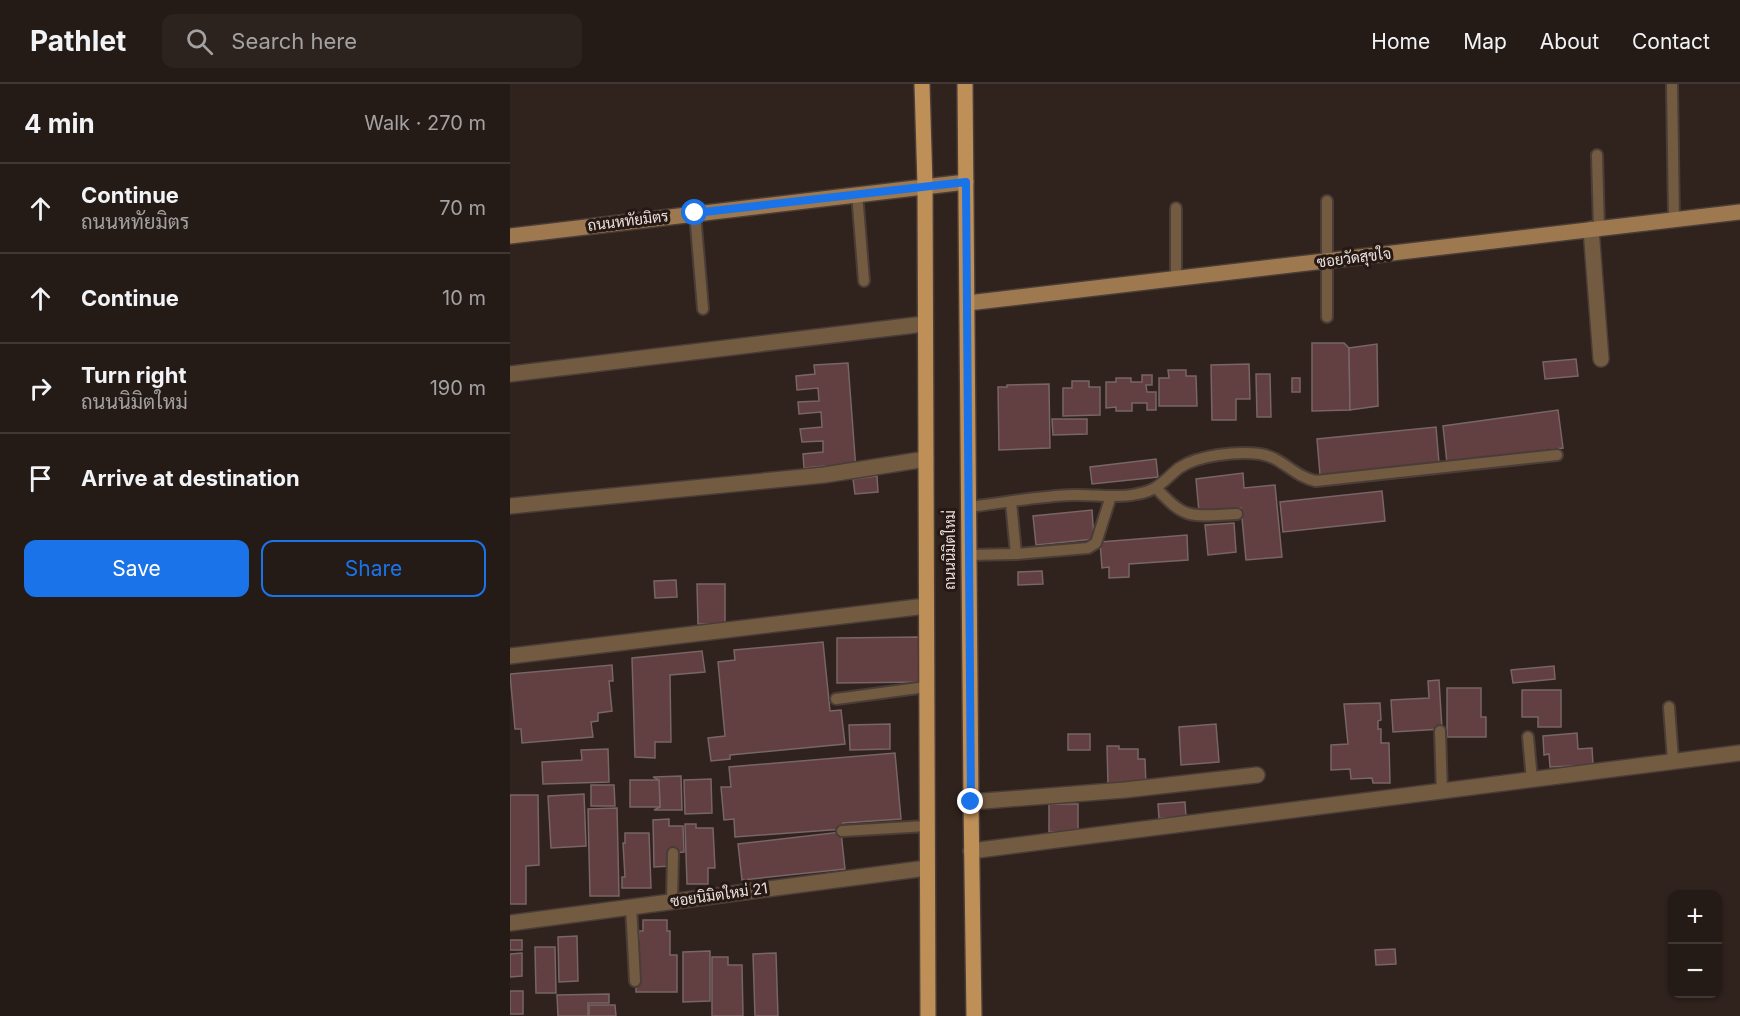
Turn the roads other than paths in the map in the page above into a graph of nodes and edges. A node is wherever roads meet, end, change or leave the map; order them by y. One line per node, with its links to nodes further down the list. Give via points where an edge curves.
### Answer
1 (922, 84): 6 (main road, ถนนนิมิตใหม่)
2 (965, 84): 5 (main road, ถนนนิมิตใหม่)
3 (1672, 84): 12 (lane)
4 (1597, 155): 13 (lane)
5 (966, 182): 6 (street, ถนนหทัยมิตร); 18 (main road, ถนนนิมิตใหม่)
6 (925, 185): 7 (street, ถนนหทัยมิตร); 21 (main road, ถนนนิมิตใหม่)
7 (857, 193): 11 (street, ถนนหทัยมิตร); 17 (lane)
8 (1327, 201): 15 (lane)
9 (1176, 208): 16 (lane)
10 (1740, 212): 12 (street, ซอยวัดสุขใจ)
11 (695, 213): 14 (street, ถนนหทัยมิตร); 19 (lane)
12 (1674, 220): 13 (street, ซอยวัดสุขใจ)
13 (1595, 229): 15 (street, ซอยวัดสุขใจ); 22 (street)
14 (510, 236)
15 (1327, 261): 16 (street, ซอยวัดสุขใจ); 20 (lane)
16 (1176, 279): 18 (street, ซอยวัดสุขใจ)
17 (864, 281)
18 (968, 303): 30 (main road, ถนนนิมิตใหม่)
19 (703, 309)
20 (1328, 317)
21 (924, 324): 23 (street); 25 (main road, ถนนนิมิตใหม่)
22 (1601, 359)
23 (510, 374)
24 (1557, 455): 26 (lane, via 1316,481 1270,456 1215,455 1178,469)
25 (926, 459): 29 (street, via 824,475); 34 (main road, ถนนนิมิตใหม่)
26 (1156, 488): 27 (lane); 31 (lane, via 1186,513)
27 (1111, 496): 28 (lane, via 1075,494); 32 (lane, via 1096,543 1088,548)
28 (1011, 502): 30 (lane); 32 (lane)
29 (510, 507)
30 (968, 507): 33 (main road, ถนนนิมิตใหม่)
31 (1237, 514)
32 (1016, 554): 33 (lane)
33 (968, 555): 46 (main road, ถนนนิมิตใหม่)
34 (926, 606): 35 (street); 36 (main road, ถนนนิมิตใหม่)
35 (510, 656)
36 (926, 687): 37 (lane); 47 (main road, ถนนนิมิตใหม่)
37 (836, 699)
38 (1669, 707): 42 (lane)
39 (1440, 731): 45 (lane)
40 (1528, 737): 44 (lane)
41 (1740, 753): 42 (street)
42 (1673, 760): 44 (street)
43 (1257, 775): 46 (street)
44 (1532, 780): 45 (street)
45 (1442, 792): 49 (street)
46 (971, 802): 49 (main road, ถนนนิมิตใหม่)
47 (927, 826): 48 (lane); 51 (main road, ถนนนิมิตใหม่)
48 (842, 831)
49 (971, 851): 57 (main road, ถนนนิมิตใหม่)
50 (673, 853): 52 (lane)
51 (927, 868): 52 (street, ซอยนิมิตใหม่ 21); 56 (main road, ถนนนิมิตใหม่)
52 (672, 901): 53 (street, ซอยนิมิตใหม่ 21)
53 (631, 906): 54 (street, ซอยนิมิตใหม่ 21); 55 (lane)
54 (510, 922)
55 (634, 981)
56 (928, 1016)
57 (974, 1016)

